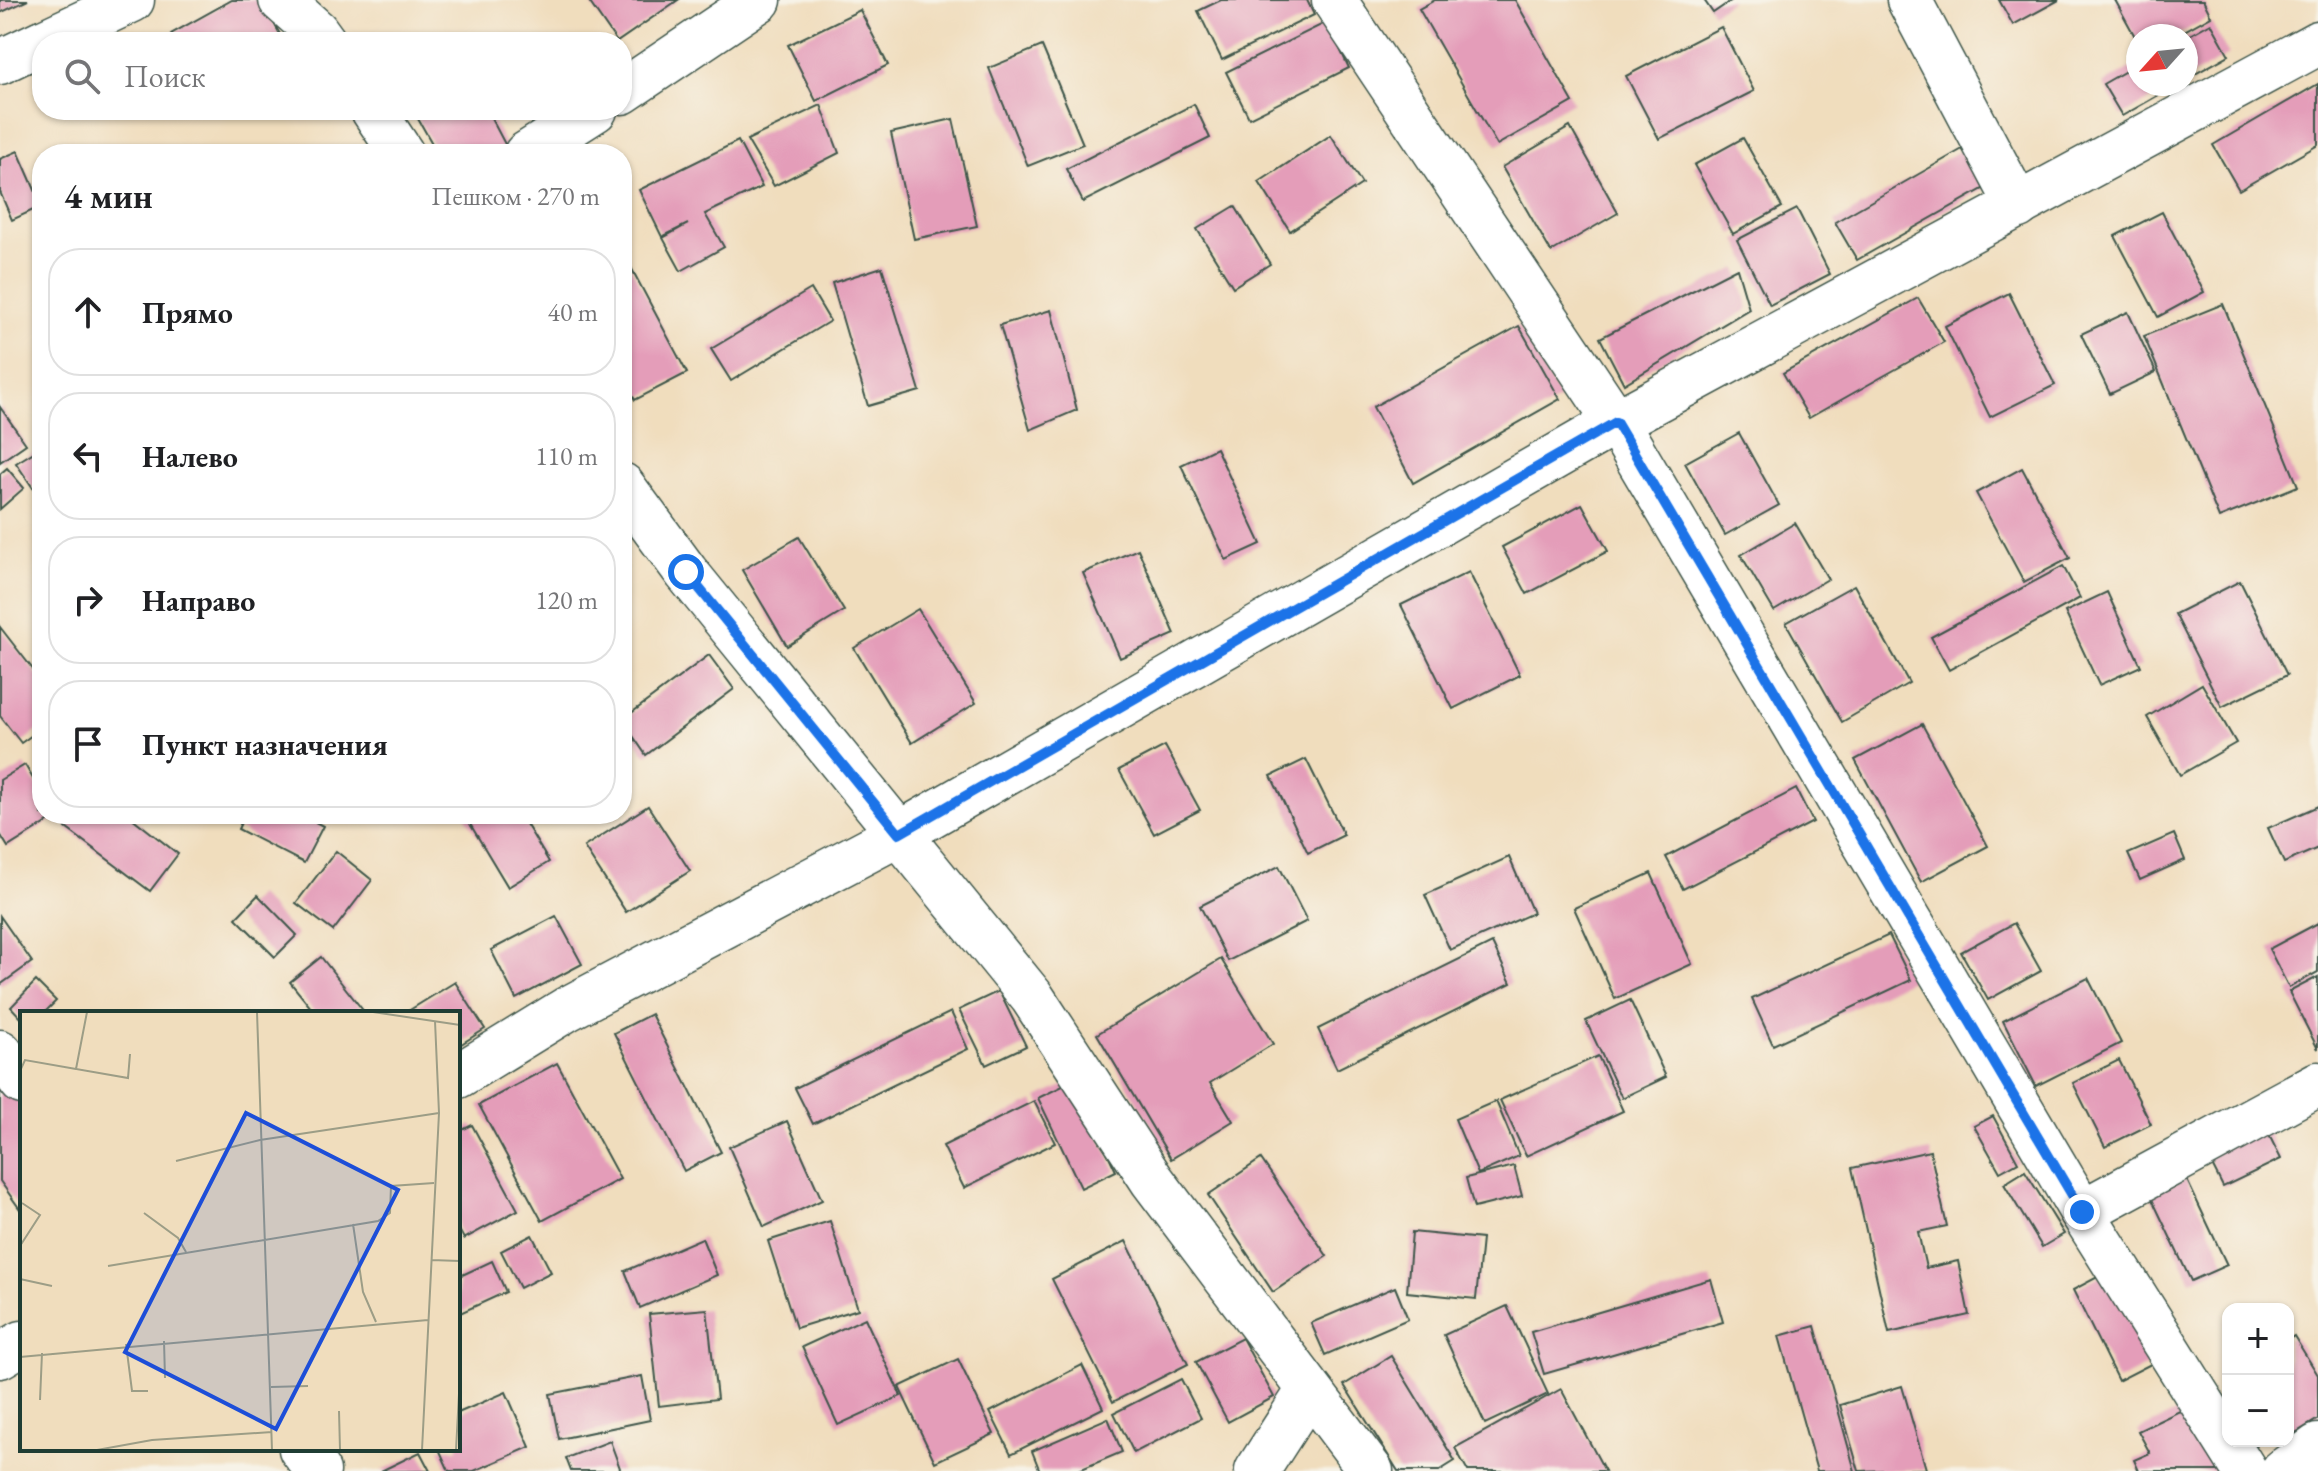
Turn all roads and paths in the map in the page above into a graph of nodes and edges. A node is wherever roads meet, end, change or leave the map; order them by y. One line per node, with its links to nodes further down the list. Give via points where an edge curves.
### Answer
1 (132, 0): 6 (street)
2 (281, 0): 7 (street)
3 (759, 0): 11 (street)
4 (1334, 0): 17 (street)
5 (1909, 0): 16 (street)
6 (63, 32)
7 (317, 32)
8 (2318, 43): 16 (street)
9 (32, 47): 10 (street)
10 (0, 62)
11 (632, 85)
12 (380, 120): 14 (street)
13 (579, 120): 15 (street)
14 (395, 144)
15 (542, 144)
16 (2018, 206): 17 (street)
17 (1616, 422): 19 (street); 24 (street)
18 (632, 499): 19 (street)
19 (899, 834): 21 (street, via 567,1009); 27 (street, via 1032,997 1152,1180)
20 (0, 1052): 22 (street)
21 (460, 1075)
22 (20, 1079)
23 (2318, 1084): 24 (street)
24 (2082, 1212): 33 (street)
25 (20, 1344): 26 (street)
26 (0, 1356)
27 (1309, 1390): 31 (street); 32 (street)
28 (2318, 1446): 34 (street)
29 (303, 1451): 30 (street)
30 (318, 1471)
31 (1257, 1471)
32 (1371, 1471)
33 (2245, 1471)
34 (2283, 1471)

